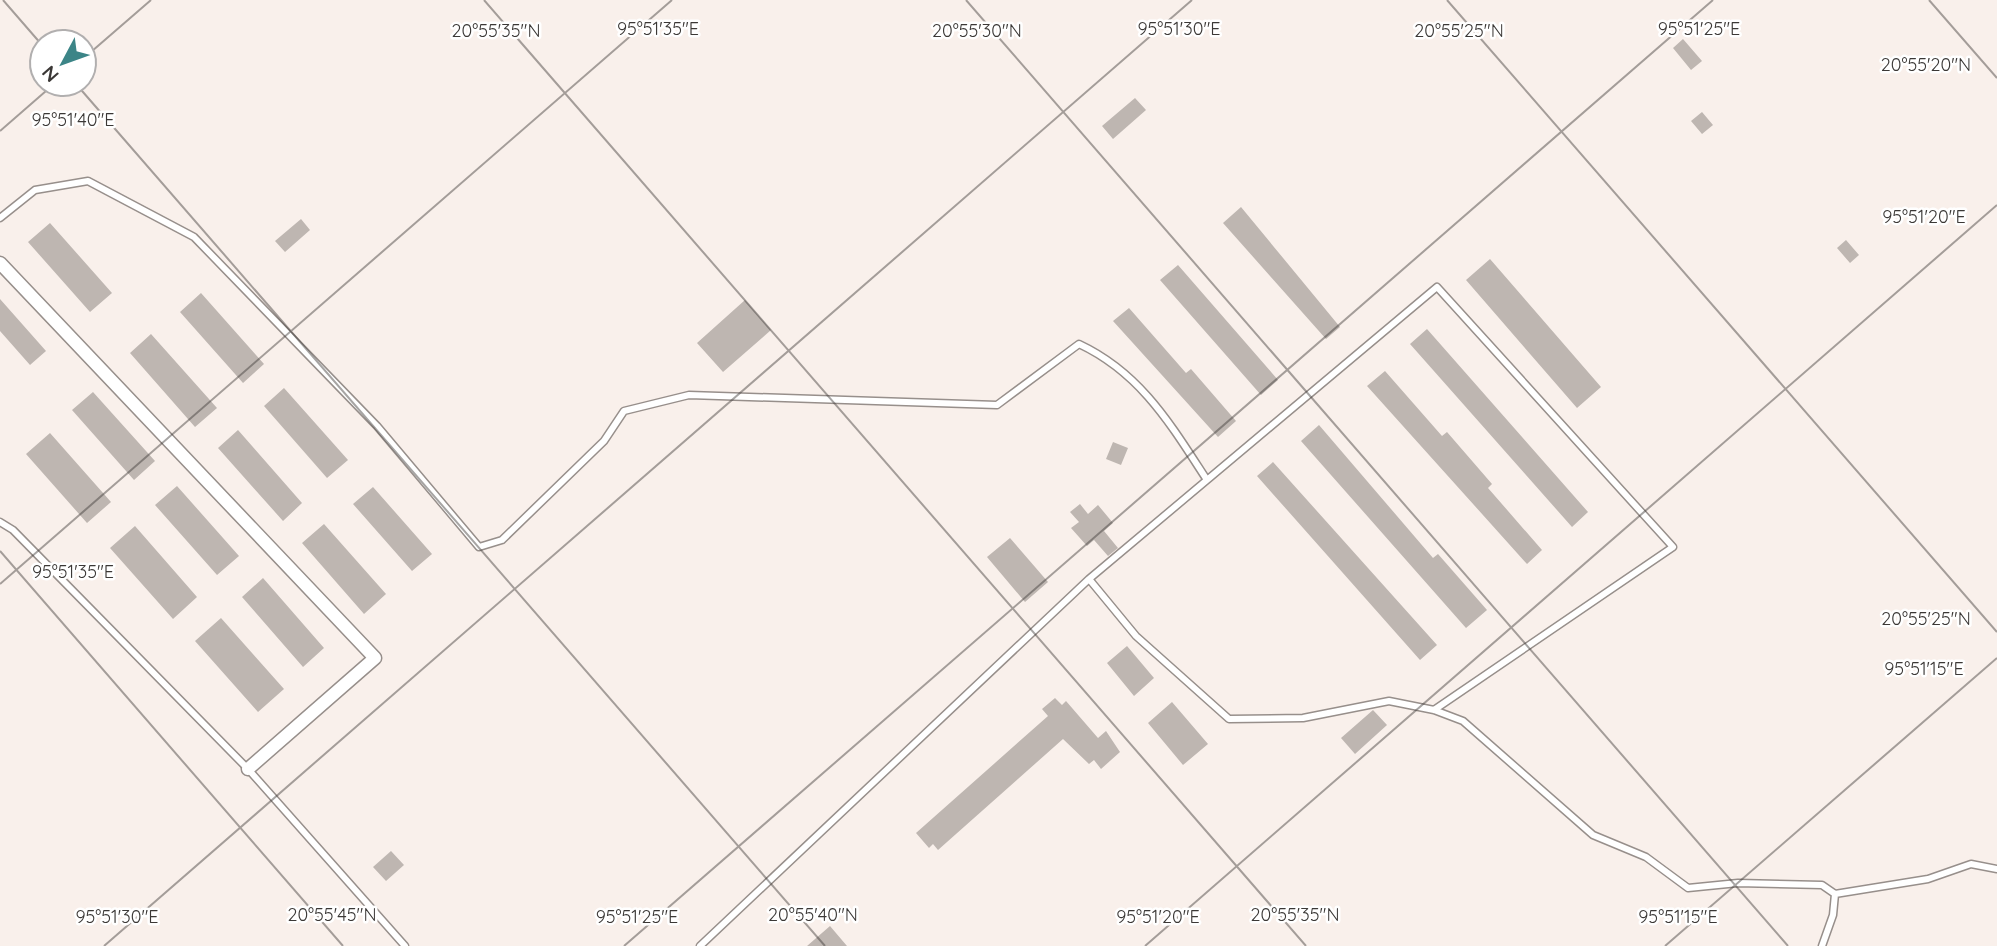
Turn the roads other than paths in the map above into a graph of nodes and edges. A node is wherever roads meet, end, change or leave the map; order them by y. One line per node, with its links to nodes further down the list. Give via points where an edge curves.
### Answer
1 (0, 218): 3 (lane, via 35,190 89,181 194,237 377,426 479,547 502,540 604,441 624,411 689,395 998,405 1079,344 1103,355 1154,401)
2 (0, 263): 7 (street, via 375,658)
3 (1207, 480): 5 (lane); 6 (lane, via 1437,286 1673,547)
4 (0, 522): 7 (lane, via 13,530)
5 (1089, 579): 6 (lane, via 1136,636 1229,719 1303,718 1389,701); 11 (lane)
6 (1434, 710): 9 (lane, via 1463,722 1593,835 1647,857 1688,888 1738,883 1822,885)
7 (248, 769): 10 (lane)
8 (1997, 869): 9 (lane, via 1971,864 1928,879)
9 (1835, 894): 12 (lane)
10 (404, 946)
11 (700, 946)
12 (1822, 946)

